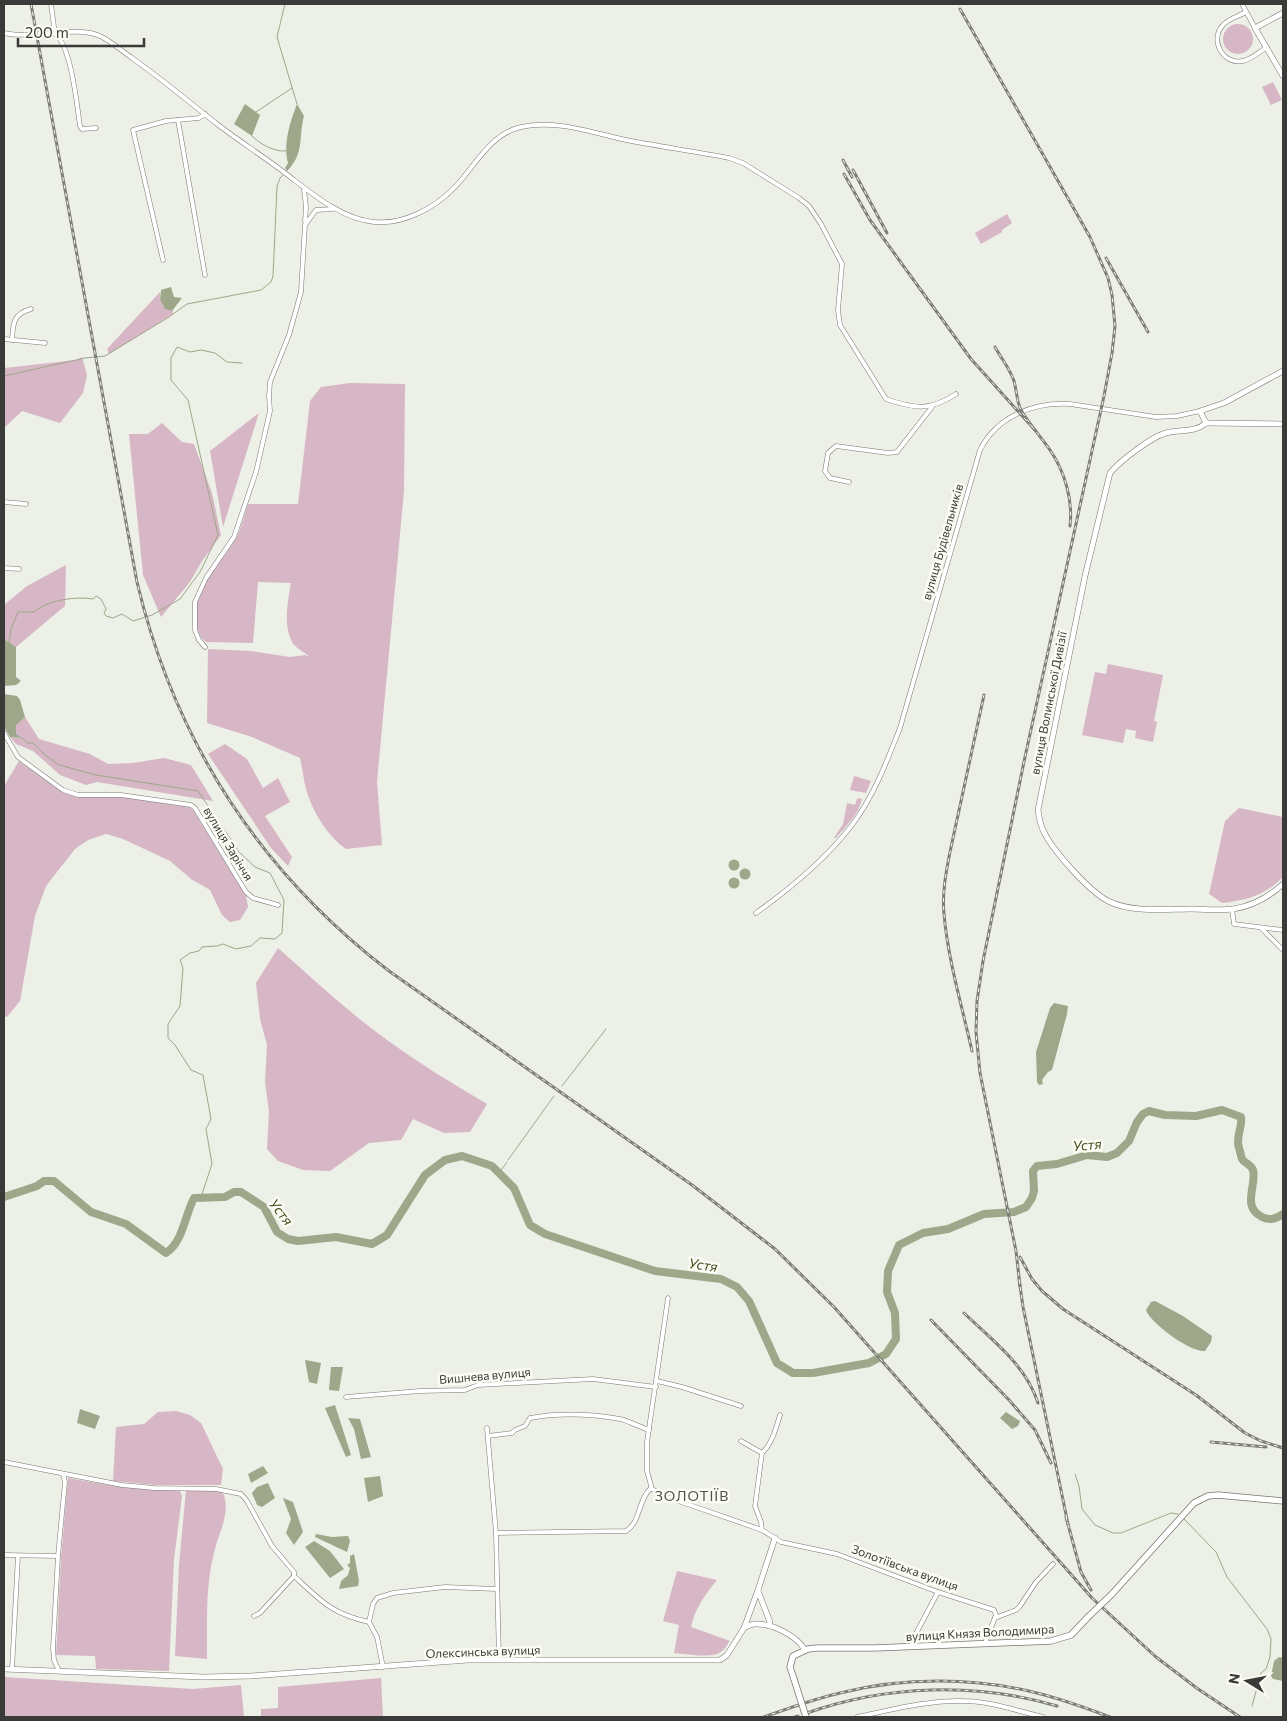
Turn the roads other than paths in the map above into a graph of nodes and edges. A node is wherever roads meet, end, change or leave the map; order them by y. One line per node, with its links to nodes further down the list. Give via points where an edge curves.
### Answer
1 (51, 4): 7 (street)
2 (1242, 4): 3 (street)
3 (1246, 12): 5 (street); 8 (street, via 1220,28 1219,50 1227,58 1238,61 1248,59)
4 (1283, 13): 5 (street)
5 (1256, 28): 8 (street)
6 (4, 33): 7 (street)
7 (55, 34): 10 (street, via 87,32 101,36); 12 (street, via 66,49 80,126)
8 (1267, 47): 9 (street)
9 (1283, 76)
10 (205, 114): 11 (street, via 199,118); 13 (street)
11 (178, 120): 16 (street, via 133,130); 17 (street)
12 (96, 128)
13 (304, 189): 14 (street); 15 (street)
14 (336, 209): 15 (street, via 316,210); 24 (street, via 373,222 402,220 440,200 491,145 505,133 521,127 565,126 729,158 778,184 809,206 842,264 838,317 846,338 886,399)
15 (305, 225): 33 (street, via 301,292 289,335 270,382 270,411 256,472 234,537 206,578 195,602 195,630)
16 (163, 260)
17 (205, 275)
18 (31, 309): 20 (street, via 17,317)
19 (4, 339): 20 (street)
20 (12, 340): 21 (street)
21 (45, 343)
22 (1283, 370): 25 (street, вулиця Будівельників, via 1224,403)
23 (956, 394): 24 (street)
24 (932, 406): 28 (street, via 897,452 888,454 836,446 828,453 825,471 830,478)
25 (1200, 411): 26 (street); 38 (street, вулиця Будівельників, via 1156,417 1057,403 1022,411 995,428 980,450 900,728 882,772 853,824 838,841 802,878)
26 (1206, 423): 27 (street); 37 (street, вулиця Волинської Дивізії, via 1200,429 1157,437 1110,473 1085,576 1038,810 1042,829 1060,856 1108,901 1131,907)
27 (1283, 424)
28 (848, 482)
29 (4, 502): 30 (street)
30 (26, 504)
31 (4, 568): 32 (street)
32 (20, 569)
33 (205, 647)
34 (4, 733): 36 (street, вулиця Заріччя, via 18,757 63,790 78,795 121,795 191,805 246,892 253,898)
35 (1283, 884): 37 (street, вулиця Волинської Дивізії, via 1261,900)
36 (278, 906)
37 (1232, 909): 39 (street, via 1234,924)
38 (756, 913)
39 (1261, 928): 40 (street); 41 (street)
40 (1283, 930)
41 (1283, 950)
42 (668, 1298): 43 (street)
43 (657, 1381): 44 (street); 46 (street)
44 (656, 1387): 45 (street, Вишнева вулиця, via 593,1379); 49 (street)
45 (346, 1397)
46 (741, 1406)
47 (780, 1415): 52 (street)
48 (487, 1428): 50 (street)
49 (649, 1430): 50 (street, via 621,1419 547,1415 530,1418 525,1426 512,1433); 55 (street, via 646,1455)
50 (488, 1436): 58 (street)
51 (741, 1441): 52 (street)
52 (762, 1453): 57 (street, via 755,1504)
53 (4, 1462): 54 (street)
54 (62, 1474): 62 (street, via 65,1482); 64 (street, via 122,1485 216,1489 241,1494)
55 (651, 1488): 57 (street, Золотіївська вулиця, via 656,1493); 58 (street, via 642,1498 632,1527 626,1531)
56 (1283, 1502): 73 (main road, вулиця Князя Володимира, bridge, via 1218,1495 1201,1498 1071,1635 1061,1639)
57 (762, 1530): 59 (street, Золотіївська вулиця)
58 (496, 1533): 65 (street)
59 (774, 1538): 66 (street); 67 (street, Золотіївська вулиця, via 838,1554)
60 (4, 1555): 61 (street)
61 (18, 1556): 62 (street); 79 (street)
62 (58, 1556): 80 (street, via 53,1648)
63 (1053, 1564): 69 (street, via 1016,1610)
64 (294, 1576): 68 (street); 70 (street, via 331,1609)
65 (497, 1589): 70 (street, via 445,1587 386,1595 377,1598 373,1604); 76 (street)
66 (758, 1590): 71 (street); 72 (street, Олексинська вулиця)
67 (938, 1592): 69 (street, Золотіївська вулиця, via 994,1610); 74 (street)
68 (254, 1616)
69 (995, 1618): 73 (street)
70 (369, 1622): 77 (street)
71 (769, 1626): 72 (street, via 756,1624); 75 (street, via 802,1644)
72 (744, 1628): 76 (street, Олексинська вулиця, via 727,1655 720,1660)
73 (985, 1644): 74 (main road, вулиця Князя Володимира)
74 (912, 1646): 75 (main road, вулиця Князя Володимира)
75 (805, 1650): 81 (main road, bridge, via 795,1654 790,1667)
76 (499, 1659): 77 (street, Олексинська вулиця)
77 (383, 1667): 80 (street, Олексинська вулиця, via 207,1677)
78 (4, 1669): 79 (street, Олексинська вулиця)
79 (12, 1669): 80 (street, Олексинська вулиця)
80 (59, 1672)
81 (806, 1717)
82 (857, 1717): 83 (street, via 965,1700)
83 (1043, 1717)

